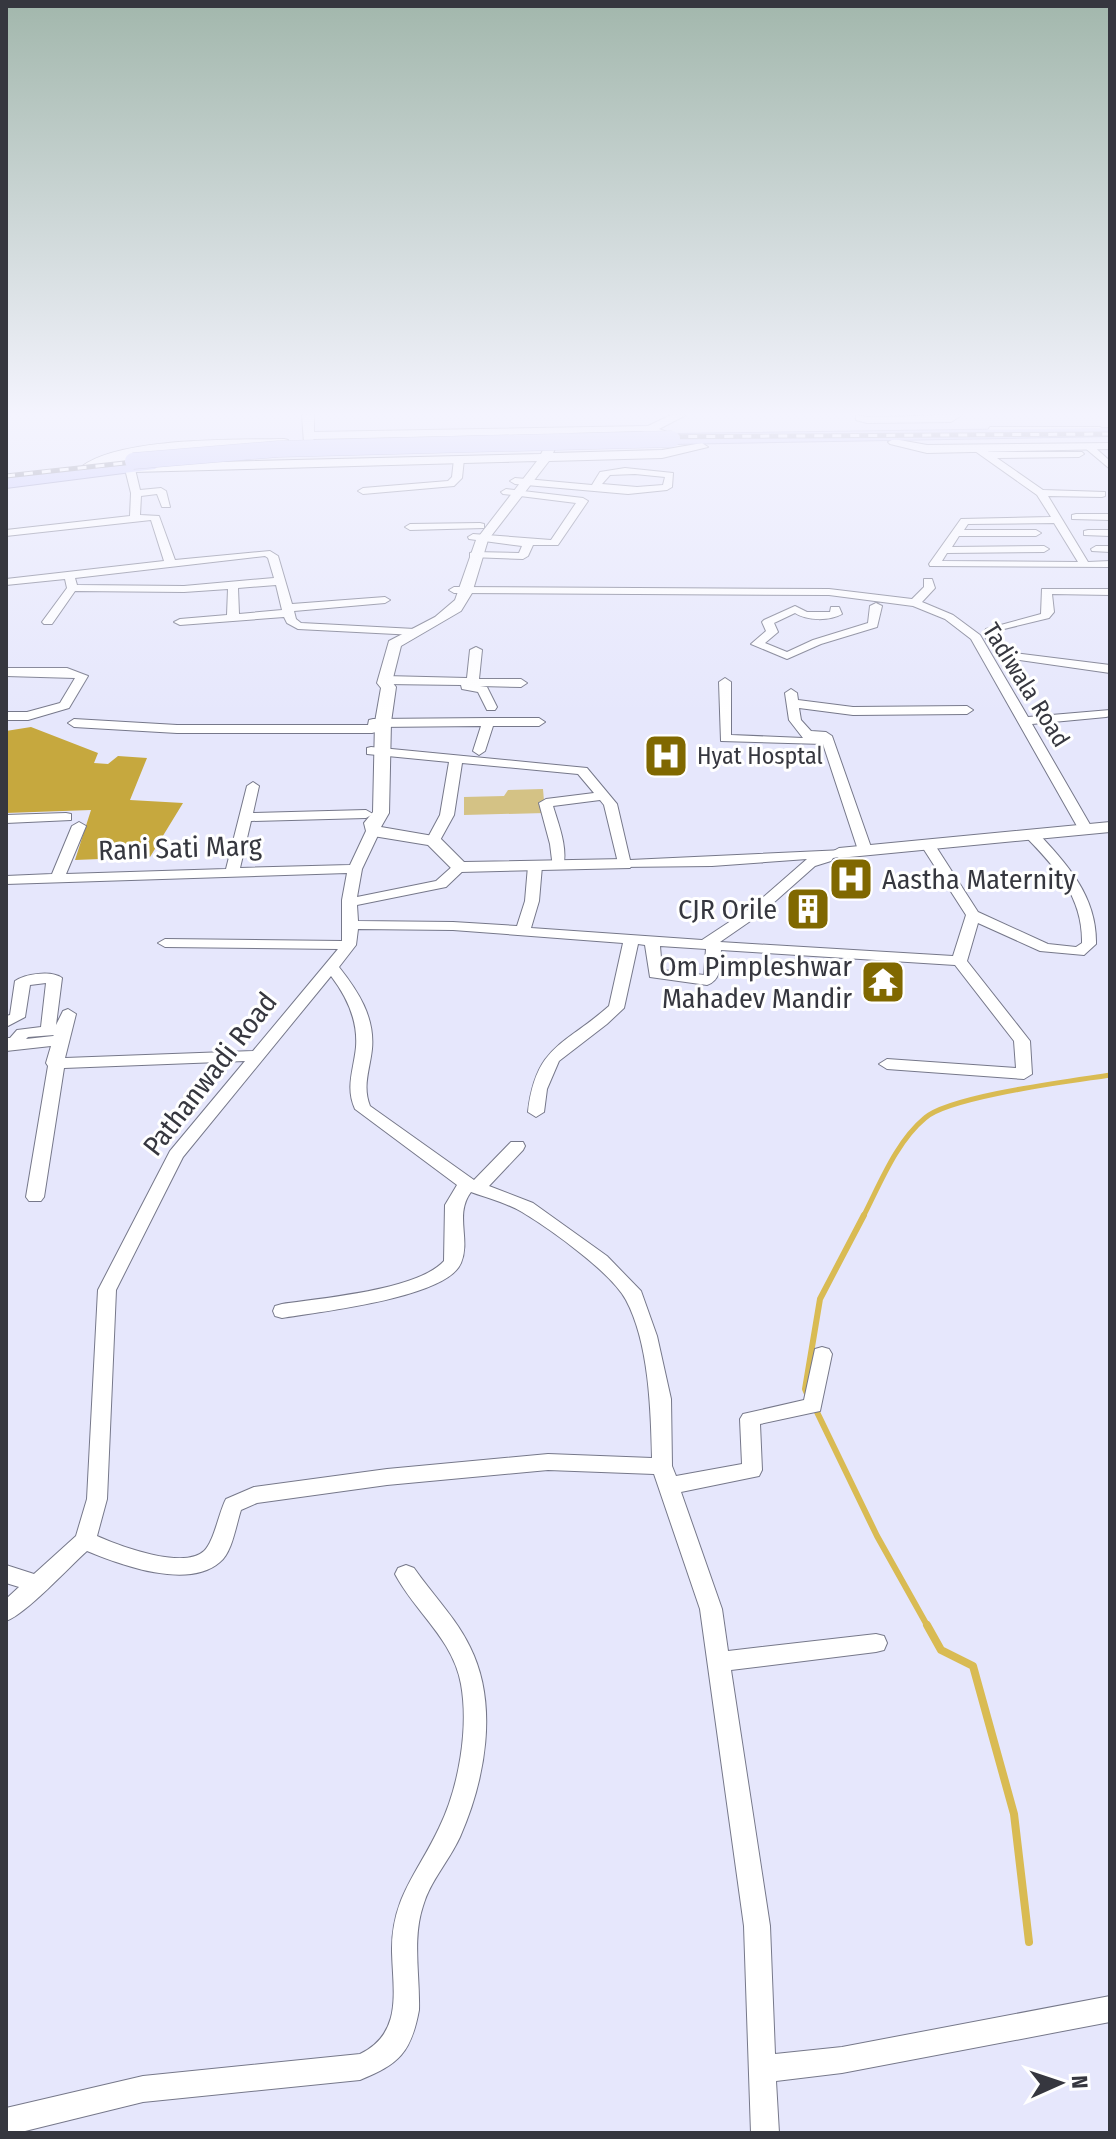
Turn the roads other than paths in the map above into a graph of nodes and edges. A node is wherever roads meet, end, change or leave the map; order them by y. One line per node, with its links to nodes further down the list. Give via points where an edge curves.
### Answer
1 (135, 515): 7 (street)
2 (494, 515): 15 (street)
3 (573, 515): 15 (street, via 554,543)
4 (1052, 515): 8 (street)
5 (1076, 517): 6 (street)
6 (1110, 517)
7 (135, 518): 10 (street); 21 (street, via 155,518)
8 (1055, 520): 11 (street, via 972,519); 23 (street)
9 (410, 527): 15 (street)
10 (6, 532)
11 (955, 533): 12 (street); 19 (street)
12 (1036, 533)
13 (1088, 533): 14 (street)
14 (1110, 533)
15 (478, 536): 20 (street); 20 (street, via 528,544 523,556)
16 (1044, 549): 19 (street)
17 (1096, 549): 18 (street)
18 (1110, 549)
19 (942, 550): 23 (street, via 934,559 938,566)
20 (470, 557): 30 (street)
21 (170, 562): 24 (street); 25 (street, via 255,552 273,556)
22 (1110, 564): 23 (street)
23 (1085, 565)
24 (66, 574): 27 (street); 29 (street)
25 (282, 581): 28 (street); 36 (street)
26 (928, 581): 33 (street, via 930,588)
27 (6, 582)
28 (233, 585): 29 (street); 37 (street)
29 (72, 588): 38 (street)
30 (461, 590): 34 (street, Tadiwala Road, via 741,590 747,597); 40 (street, via 437,625)
31 (1110, 592): 42 (street, via 1046,591 1045,616 989,634 1003,655)
32 (385, 600): 36 (street)
33 (915, 603): 34 (street, Tadiwala Road); 52 (street, Tadiwala Road, via 949,617 976,637)
34 (872, 604): 35 (street, via 873,625 787,656 757,644 772,632 768,622 773,618 798,609 805,615 832,615)
35 (835, 609)
36 (289, 611): 37 (street); 40 (street, via 291,621 311,629)
37 (233, 618): 39 (street)
38 (48, 622)
39 (180, 622)
40 (415, 632): 47 (street, via 394,644)
41 (476, 650): 44 (street)
42 (1110, 669)
43 (6, 672): 51 (street, via 82,676 65,705 28,716)
44 (473, 682): 46 (street); 47 (street)
45 (725, 682): 56 (street, via 725,738)
46 (521, 683)
47 (380, 704): 48 (street, via 475,687 485,693); 53 (street); 55 (street, via 177,729); 58 (street)
48 (491, 707)
49 (967, 710): 56 (street, via 853,711 792,698 795,720 807,735 826,736)
50 (1106, 713): 52 (street)
51 (6, 716)
52 (1023, 721): 68 (street, Tadiwala Road)
53 (488, 722): 54 (street); 57 (street)
54 (539, 722)
55 (74, 723)
56 (828, 743): 72 (street)
57 (479, 751)
58 (378, 752): 59 (street); 65 (street, via 381,813)
59 (456, 761): 61 (street, via 569,767 591,777); 70 (street, via 447,815)
60 (253, 786): 63 (street)
61 (604, 796): 74 (street); 75 (street, via 546,803)
62 (66, 817): 64 (street)
63 (245, 817): 65 (street); 79 (street)
64 (6, 819)
65 (370, 823): 70 (street); 78 (street, Pathanwadi Road)
66 (79, 826): 80 (street)
67 (1110, 827): 68 (street)
68 (1085, 828): 69 (street)
69 (1031, 834): 71 (street); 83 (street, via 1068,874 1085,903 1092,922 1089,944 1079,952 1054,950)
70 (433, 841): 77 (street)
71 (928, 845): 72 (street); 83 (street)
72 (865, 850): 73 (street)
73 (839, 853): 74 (street); 90 (street, via 810,863)
74 (624, 864): 75 (street)
75 (558, 865): 76 (street)
76 (535, 866): 77 (street); 85 (street)
77 (460, 867): 82 (street, via 441,884)
78 (355, 869): 79 (street, Rani Sati Marg); 82 (street, Pathanwadi Road)
79 (232, 872): 80 (street, Rani Sati Marg)
80 (58, 877): 81 (street, Rani Sati Marg)
81 (6, 880)
82 (351, 902): 84 (street, Pathanwadi Road)
83 (973, 915): 91 (street)
84 (354, 925): 85 (street); 88 (street, Pathanwadi Road)
85 (523, 931): 86 (street)
86 (631, 941): 89 (street); 99 (street, via 616,1008 557,1052 542,1073)
87 (165, 943): 88 (street)
88 (349, 945): 92 (street, Pathanwadi Road)
89 (652, 948): 90 (street); 90 (street, via 655,974 707,980)
90 (710, 948): 91 (street)
91 (959, 961): 98 (street, via 1022,1041 1024,1074)
92 (331, 966): 96 (street, Pathanwadi Road); 101 (street, via 352,993 361,1017 365,1043 357,1098 363,1109)
93 (6, 1022): 94 (street, via 17,1017 23,981 54,978)
94 (60, 1029): 95 (street); 97 (street)
95 (6, 1044)
96 (257, 1056): 97 (street); 106 (street, Pathanwadi Road, via 176,1155 107,1290 97,1499)
97 (54, 1063): 102 (street)
98 (887, 1064)
99 (536, 1112)
100 (517, 1146): 101 (street)
101 (472, 1186): 103 (street, via 454,1205 454,1256 438,1276 372,1296); 105 (street, via 527,1207 601,1260 634,1296 661,1399)
102 (35, 1197)
103 (282, 1311)
104 (822, 1354): 105 (street, via 813,1406 750,1419 752,1470)
105 (665, 1476): 106 (street, via 548,1462 254,1495 233,1505 215,1555 196,1564 133,1561); 112 (street, via 711,1609)
106 (85, 1540): 109 (street, Pathanwadi Road)
107 (6, 1574): 109 (street)
108 (406, 1574): 115 (street, via 454,1633 472,1682 475,1736 449,1835 424,1874 407,1917 404,2014 397,2040 381,2059 360,2067 143,2089)
109 (39, 1584): 110 (street, Pathanwadi Road)
110 (6, 1612)
111 (876, 1643): 112 (street)
112 (719, 1662): 114 (street, via 757,1926)
113 (1110, 2009): 114 (street, via 842,2060)
114 (763, 2069): 116 (street)
115 (6, 2122)
116 (765, 2133)

